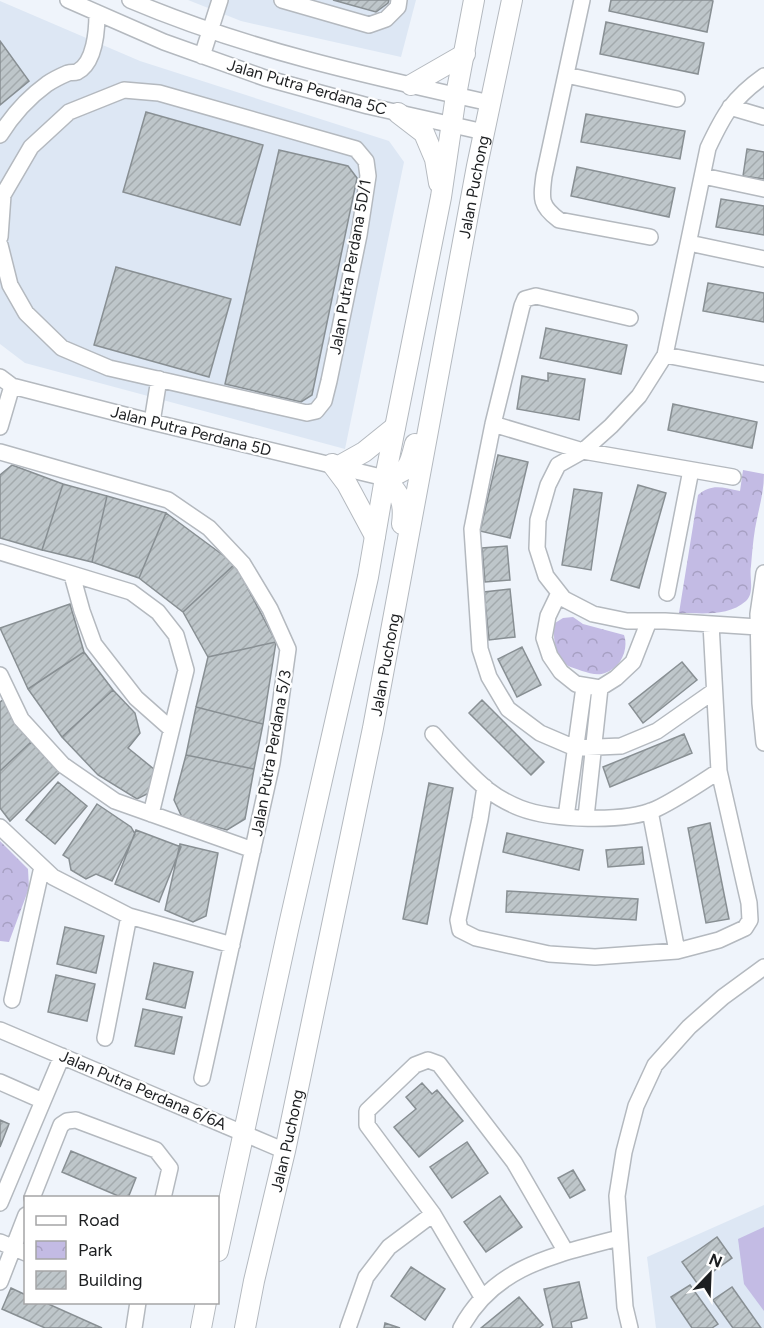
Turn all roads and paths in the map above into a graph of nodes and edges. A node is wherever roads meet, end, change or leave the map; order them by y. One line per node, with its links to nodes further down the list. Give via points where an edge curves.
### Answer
1 (68, 0): 9 (street, Jalan Putra Perdana 5C)
2 (130, 0): 10 (street, Jalan Putra Perdana 5C)
3 (220, 0): 10 (street)
4 (282, 0): 5 (street, via 369,25 386,19 398,7)
5 (399, 0)
6 (474, 0): 11 (main road, Jalan Puchong)
7 (512, 0): 18 (main road, Jalan Puchong)
8 (582, 0): 13 (street)
9 (97, 13): 12 (street, Jalan Putra Perdana 5C); 24 (street, via 94,47 86,62 77,72 47,84)
10 (210, 31): 12 (street); 15 (street, Jalan Putra Perdana 5C, via 246,44)
11 (465, 54): 15 (main road); 16 (main road, Jalan Puchong)
12 (202, 56): 20 (street, Jalan Putra Perdana 5C, via 264,78)
13 (566, 75): 17 (street); 29 (street, via 541,199 548,212 559,220)
14 (764, 76): 19 (street)
15 (411, 85): 16 (street, Jalan Putra Perdana 5C)
16 (456, 95): 18 (street, Jalan Putra Perdana 5C); 22 (main road, Jalan Puchong)
17 (677, 99)
18 (490, 103): 23 (main road, Jalan Puchong)
19 (730, 107): 21 (street); 25 (street, via 708,148)
20 (398, 112): 22 (street, Jalan Putra Perdana 5C); 27 (main road, via 424,134 435,159)
21 (764, 117)
22 (452, 125): 23 (street, Jalan Putra Perdana 5C); 27 (main road, Jalan Puchong)
23 (484, 132): 39 (main road, Jalan Puchong)
24 (0, 135)
25 (703, 176): 26 (street); 30 (street)
26 (764, 189)
27 (441, 197): 43 (main road, Jalan Puchong)
28 (0, 237): 37 (street, Jalan Putra Perdana 5D/1, via 3,195 31,147 69,112 124,90 159,93 356,149 366,161 368,176 359,235 329,381 324,401 316,411 307,413)
29 (650, 237)
30 (689, 243): 32 (street); 35 (street)
31 (0, 245): 33 (street, Jalan Putra Perdana 5D/1)
32 (764, 259)
33 (4, 277): 37 (street, Jalan Putra Perdana 5D/1, via 26,313 62,348 109,368)
34 (630, 318): 41 (street, via 536,296 525,299)
35 (665, 355): 36 (street); 44 (street, via 639,396)
36 (764, 375)
37 (159, 379): 40 (street)
38 (6, 382): 40 (street, Jalan Putra Perdana 5D); 42 (street)
39 (435, 393): 49 (main road, via 424,406 410,465 405,471); 53 (main road, Jalan Puchong)
40 (152, 422): 46 (street, Jalan Putra Perdana 5D)
41 (493, 424): 44 (street); 68 (street, via 472,529 480,649 489,677 508,709 540,734)
42 (0, 427)
43 (395, 427): 46 (main road, via 364,452); 49 (main road, Jalan Puchong)
44 (583, 451): 47 (street); 55 (street, via 558,465 538,520 537,548 546,576)
45 (0, 452): 76 (street, Jalan Putra Perdana 5/3, via 168,501 209,528 243,564 288,649 272,763)
46 (336, 465): 49 (street, Jalan Putra Perdana 5D); 50 (main road)
47 (691, 470): 48 (street); 56 (street)
48 (733, 477)
49 (385, 478): 50 (main road, Jalan Puchong); 53 (main road, via 400,494 404,508 398,559)
50 (375, 537): 89 (main road, Jalan Puchong)
51 (0, 552): 54 (street)
52 (764, 573): 59 (street)
53 (401, 574): 90 (main road, Jalan Puchong)
54 (72, 575): 64 (street, via 94,644 136,698); 64 (street, via 131,592 158,612 176,635 186,670)
55 (559, 593): 57 (street, via 592,614); 61 (street, via 548,616 544,638 561,672)
56 (667, 593)
57 (649, 621): 58 (street); 62 (street, via 633,662)
58 (711, 624): 59 (street); 63 (street)
59 (758, 627): 66 (street)
60 (0, 675): 72 (street, via 21,719 63,765 115,801)
61 (584, 687): 62 (street); 68 (street)
62 (600, 688): 67 (street)
63 (714, 691): 67 (street, via 657,731 621,746); 69 (street)
64 (171, 729): 72 (street)
65 (434, 734): 70 (street)
66 (764, 743)
67 (593, 747): 68 (street); 74 (street)
68 (575, 748): 73 (street)
69 (719, 771): 71 (street); 80 (street, via 750,920 745,928)
70 (485, 787): 73 (street, via 520,808); 80 (street, via 458,920 460,930 476,938 549,954 595,957)
71 (650, 811): 74 (street); 80 (street)
72 (151, 814): 76 (street)
73 (566, 817): 74 (street)
74 (586, 818)
75 (0, 827): 77 (street)
76 (253, 850): 79 (street, Jalan Putra Perdana 5/3)
77 (42, 867): 78 (street, via 52,877); 82 (street)
78 (129, 916): 79 (street); 84 (street)
79 (232, 945): 86 (street, Jalan Putra Perdana 5/3)
80 (677, 951)
81 (764, 967): 96 (street, via 689,1027 655,1065 636,1106 624,1152 617,1196)
82 (12, 999)
83 (0, 1030): 85 (street, Jalan Putra Perdana 6/6A)
84 (105, 1038)
85 (62, 1056): 88 (street); 89 (street, Jalan Putra Perdana 6/6A)
86 (202, 1077)
87 (0, 1082): 88 (street)
88 (43, 1101): 93 (street)
89 (243, 1133): 90 (street, Jalan Putra Perdana 6/6A); 97 (main road, Jalan Puchong)
90 (285, 1151): 106 (main road, Jalan Puchong)
91 (32, 1196): 92 (street, via 61,1125 76,1120 156,1150 170,1168)
92 (163, 1196)
93 (0, 1203)
94 (433, 1214): 99 (street, via 367,1125 367,1111 416,1065 428,1060 439,1064 514,1162); 101 (street); 107 (street, via 389,1247 366,1277)
95 (24, 1220): 98 (street)
96 (619, 1238): 99 (street); 109 (street)
97 (219, 1246)
98 (13, 1247): 100 (street)
99 (566, 1252): 101 (street, via 510,1274)
100 (0, 1282)
101 (482, 1297): 108 (street)
102 (138, 1304): 104 (street)
103 (207, 1304): 105 (main road)
104 (134, 1328)
105 (201, 1328)
106 (245, 1328)
107 (348, 1328)
108 (460, 1328)
109 (630, 1328)

